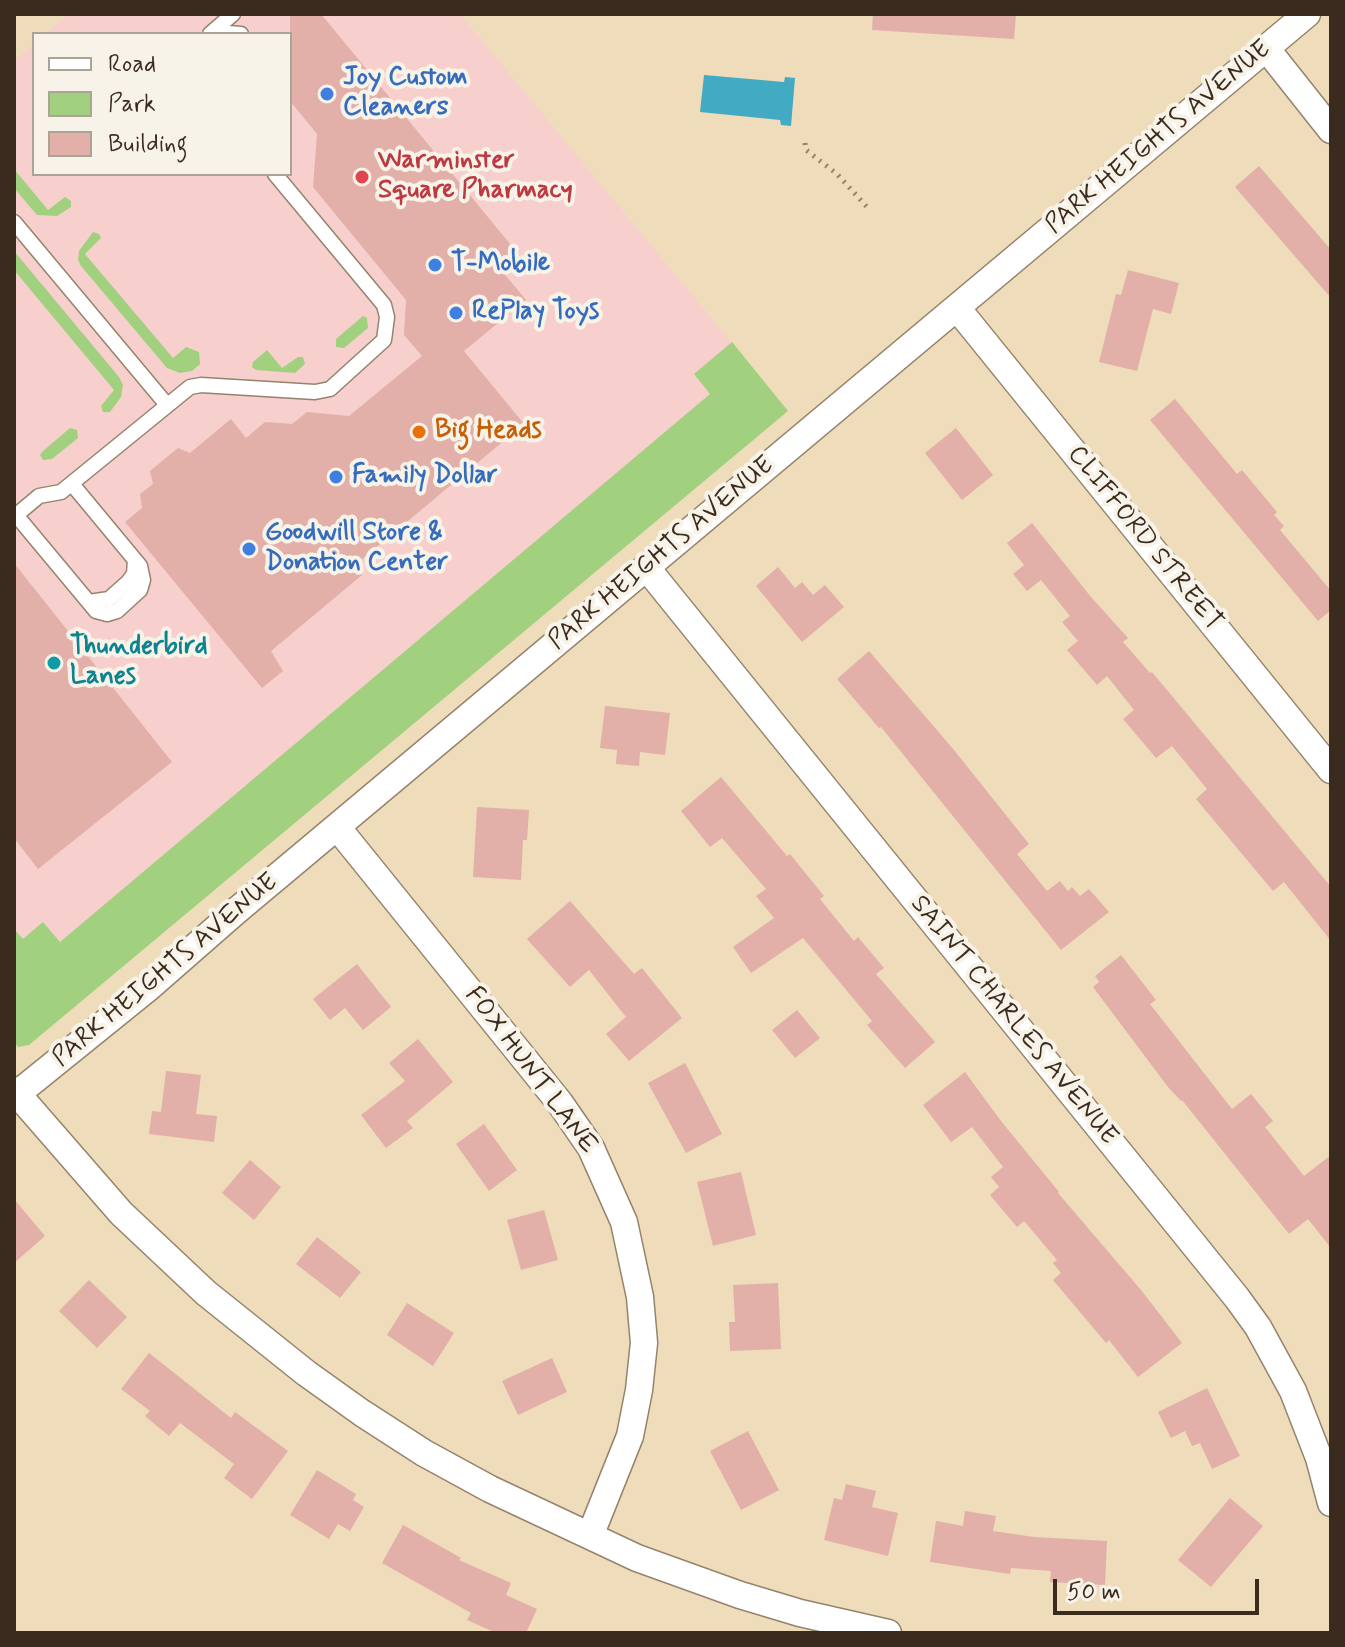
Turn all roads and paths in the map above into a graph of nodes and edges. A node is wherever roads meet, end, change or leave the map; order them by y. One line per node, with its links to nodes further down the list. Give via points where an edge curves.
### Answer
1 (233, 14): 3 (lane)
2 (1307, 14): 4 (street, PARK HEIGHTS AVENUE)
3 (212, 32)
4 (1266, 48): 5 (street); 10 (street, PARK HEIGHTS AVENUE)
5 (1331, 130)
6 (805, 143): 8 (path, via 806,150)
7 (277, 176): 11 (lane, via 384,305 384,340 330,389 201,385)
8 (868, 208)
9 (14, 222): 11 (lane)
10 (957, 308): 14 (street, PARK HEIGHTS AVENUE); 15 (street, CLIFFORD STREET)
11 (167, 405): 12 (lane)
12 (72, 484): 13 (lane, via 39,496); 13 (lane, via 135,560 134,574 109,599 89,602)
13 (15, 516)
14 (646, 567): 16 (street, PARK HEIGHTS AVENUE); 18 (street, SAINT CHARLES AVENUE, via 1237,1298 1293,1391)
15 (1331, 770)
16 (337, 827): 17 (street, PARK HEIGHTS AVENUE); 19 (street, FOX HUNT LANE, via 560,1103 591,1148 624,1222 640,1297 644,1343 639,1390 630,1436)
17 (16, 1092): 19 (street, via 121,1213 206,1293 306,1373 424,1453)
18 (1331, 1503)
19 (590, 1536): 20 (street, via 740,1595)
20 (888, 1633)

